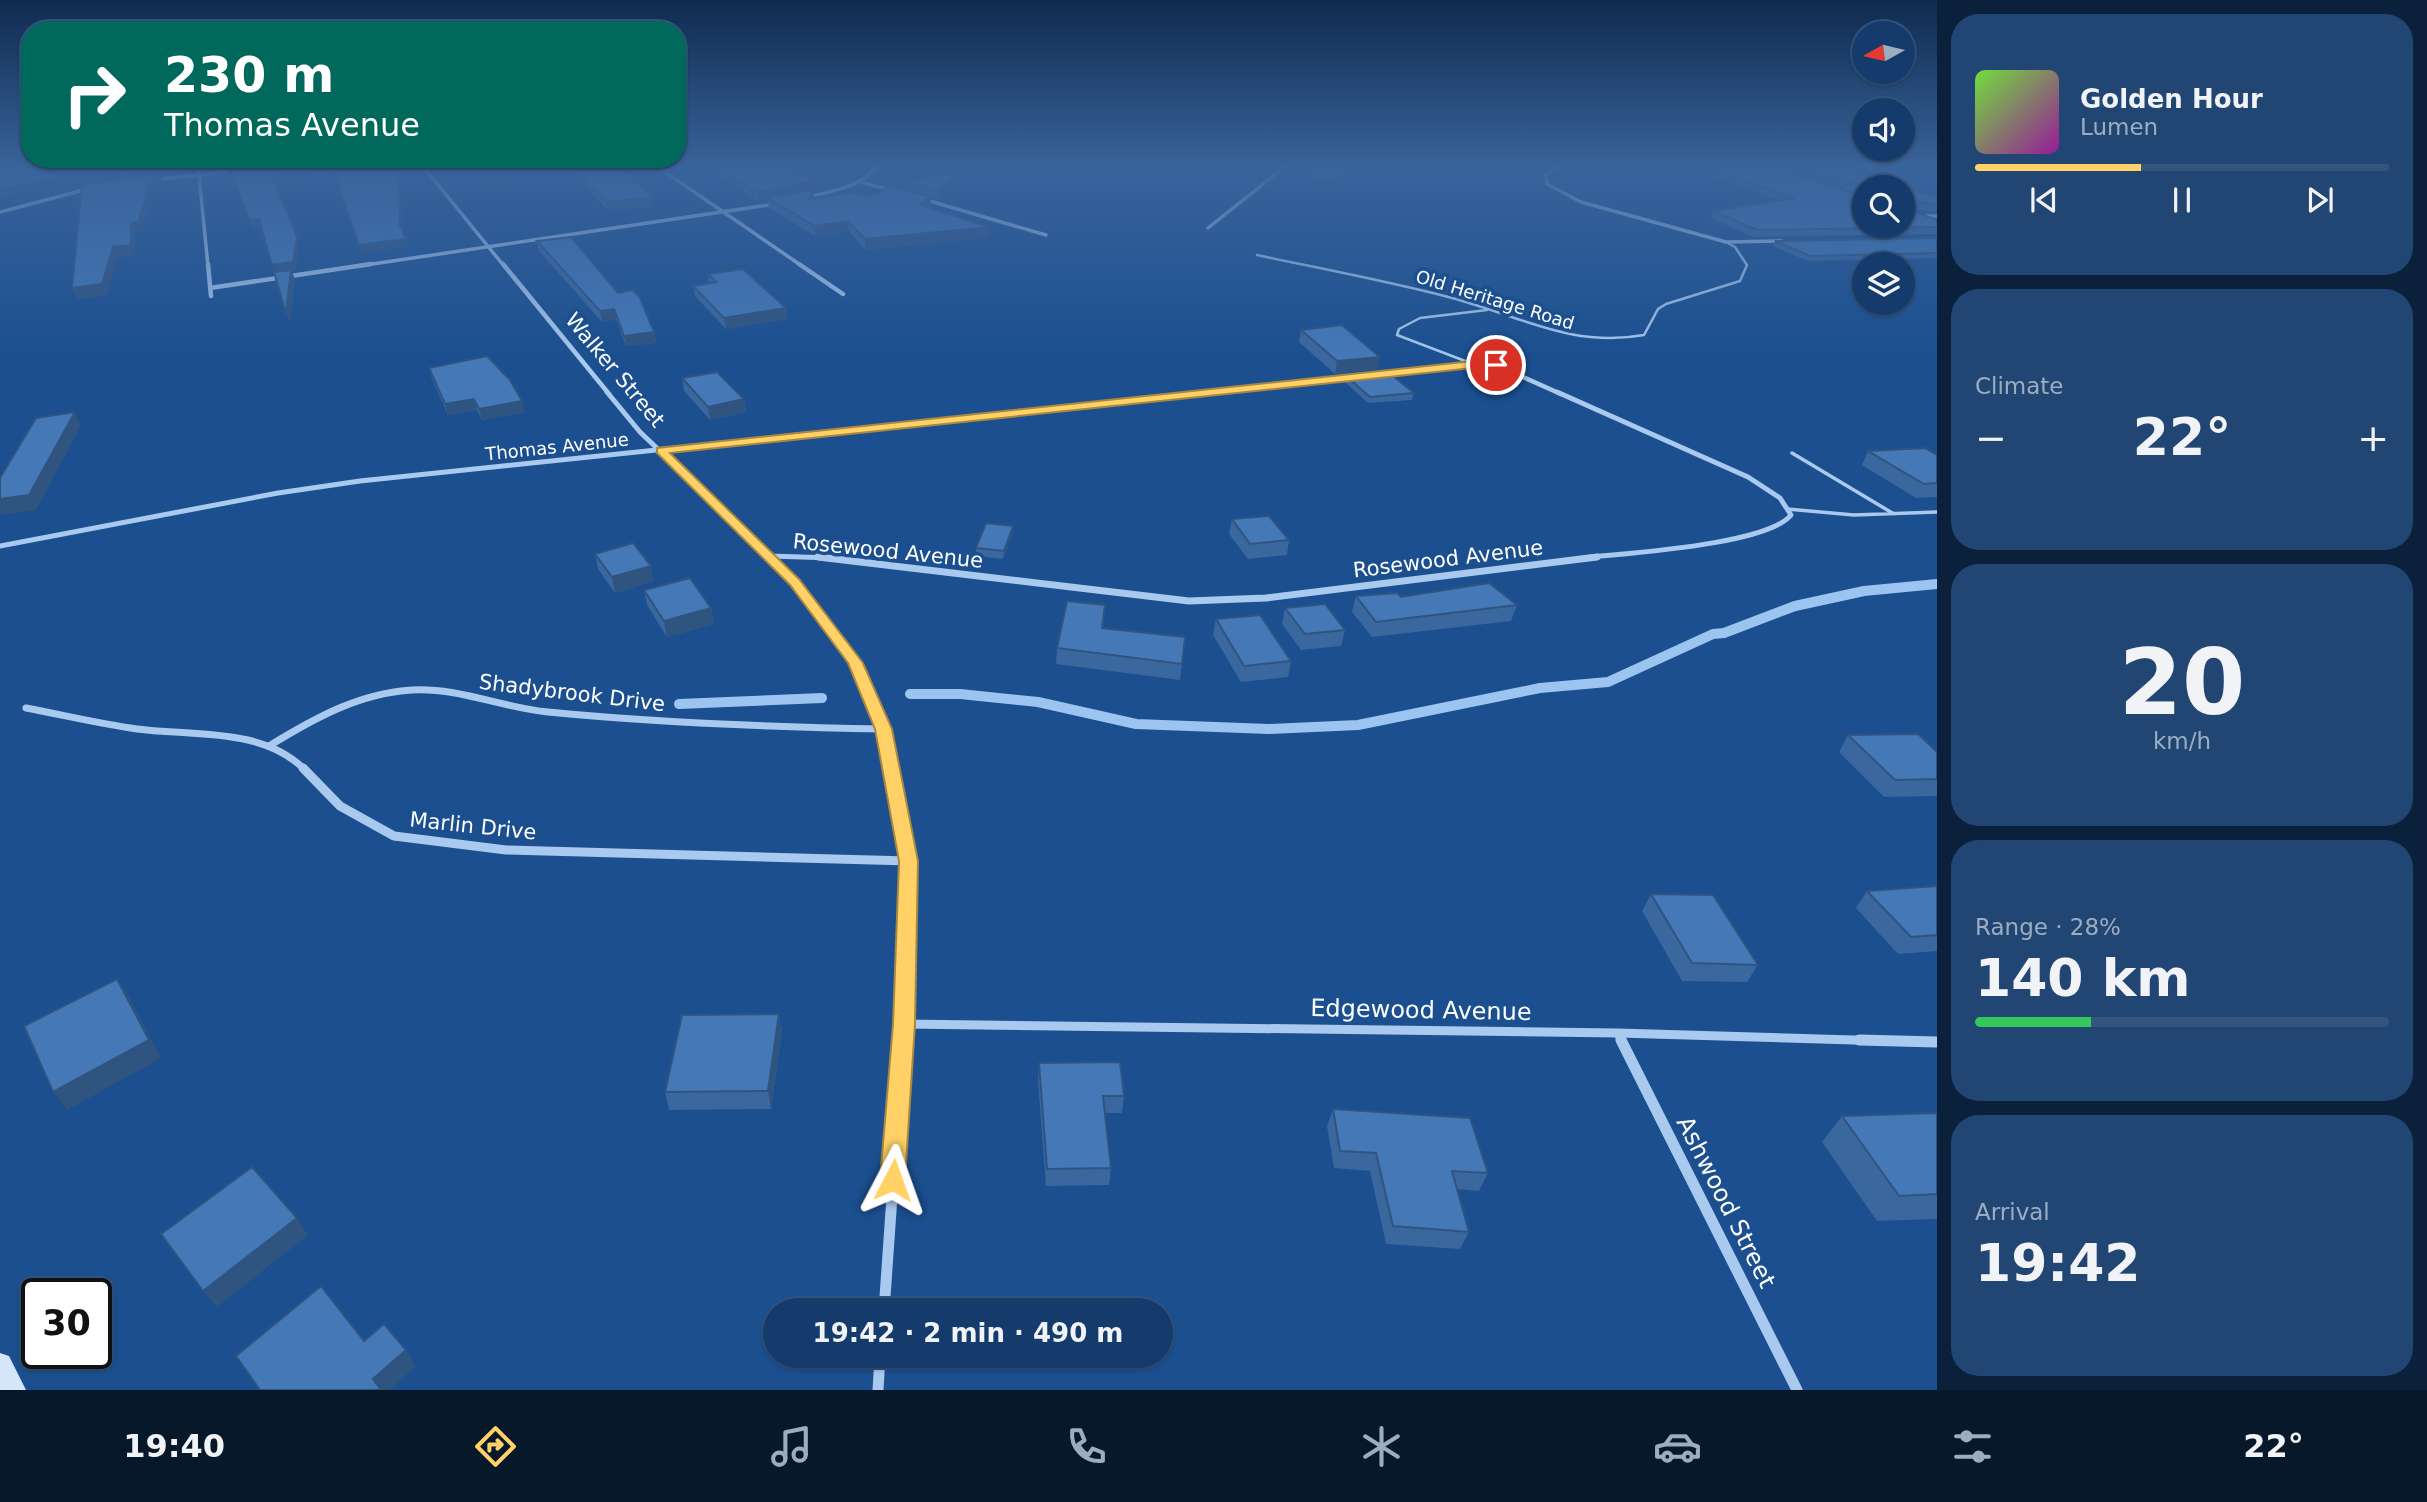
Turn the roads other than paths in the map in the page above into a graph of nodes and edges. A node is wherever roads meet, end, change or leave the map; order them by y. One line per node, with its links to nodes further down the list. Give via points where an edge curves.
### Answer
1 (204, 230): 12 (street)
2 (474, 230): 10 (street, Walker Street)
3 (607, 230): 10 (street)
4 (750, 230): 13 (street)
5 (1028, 230): 7 (street)
6 (1685, 230): 9 (street)
7 (1046, 235)
8 (1792, 241): 9 (street)
9 (1726, 242): 15 (lane, Old Heritage Road, via 1747,265 1740,281 1665,304 1644,335 1626,340 1574,339)
10 (488, 247): 12 (street); 19 (street, Walker Street, via 640,432)
11 (1257, 255): 15 (lane, Old Heritage Road, via 1450,297)
12 (210, 288): 14 (street)
13 (843, 294)
14 (211, 296)
15 (1489, 310): 16 (lane, via 1420,318 1399,329 1397,335)
16 (1473, 364): 17 (street); 21 (street, via 1496,365 1748,477 1780,498)
17 (1380, 374)
18 (1367, 376): 19 (street, Thomas Avenue)
19 (661, 451): 24 (street, Thomas Avenue, via 360,481); 25 (street, Walker Street)
20 (1792, 453): 23 (lane)
21 (1787, 509): 23 (lane); 25 (street, Rosewood Avenue, via 1791,516 1783,525 1730,540 1266,598 1162,599 805,555)
22 (1937, 512): 23 (lane)
23 (1894, 514)
24 (0, 546)
25 (769, 556): 27 (street, Walker Street, via 856,663)
26 (26, 708): 28 (street, Marlin Drive, via 109,725)
27 (884, 729): 28 (street, Shadybrook Drive, via 608,719 414,690 374,696 317,716); 29 (street, Walker Street)
28 (269, 746): 29 (street, Marlin Drive, via 297,762 340,806 394,836 506,850)
29 (909, 861): 30 (street, Walker Street)
30 (904, 1024): 31 (street, Edgewood Avenue); 33 (street, Walker Street)
31 (1618, 1033): 32 (street, Edgewood Avenue); 36 (street, Ashwood Street)
32 (1937, 1042)
33 (885, 1298)
34 (879, 1368): 35 (street)
35 (878, 1390)
36 (1797, 1390)

